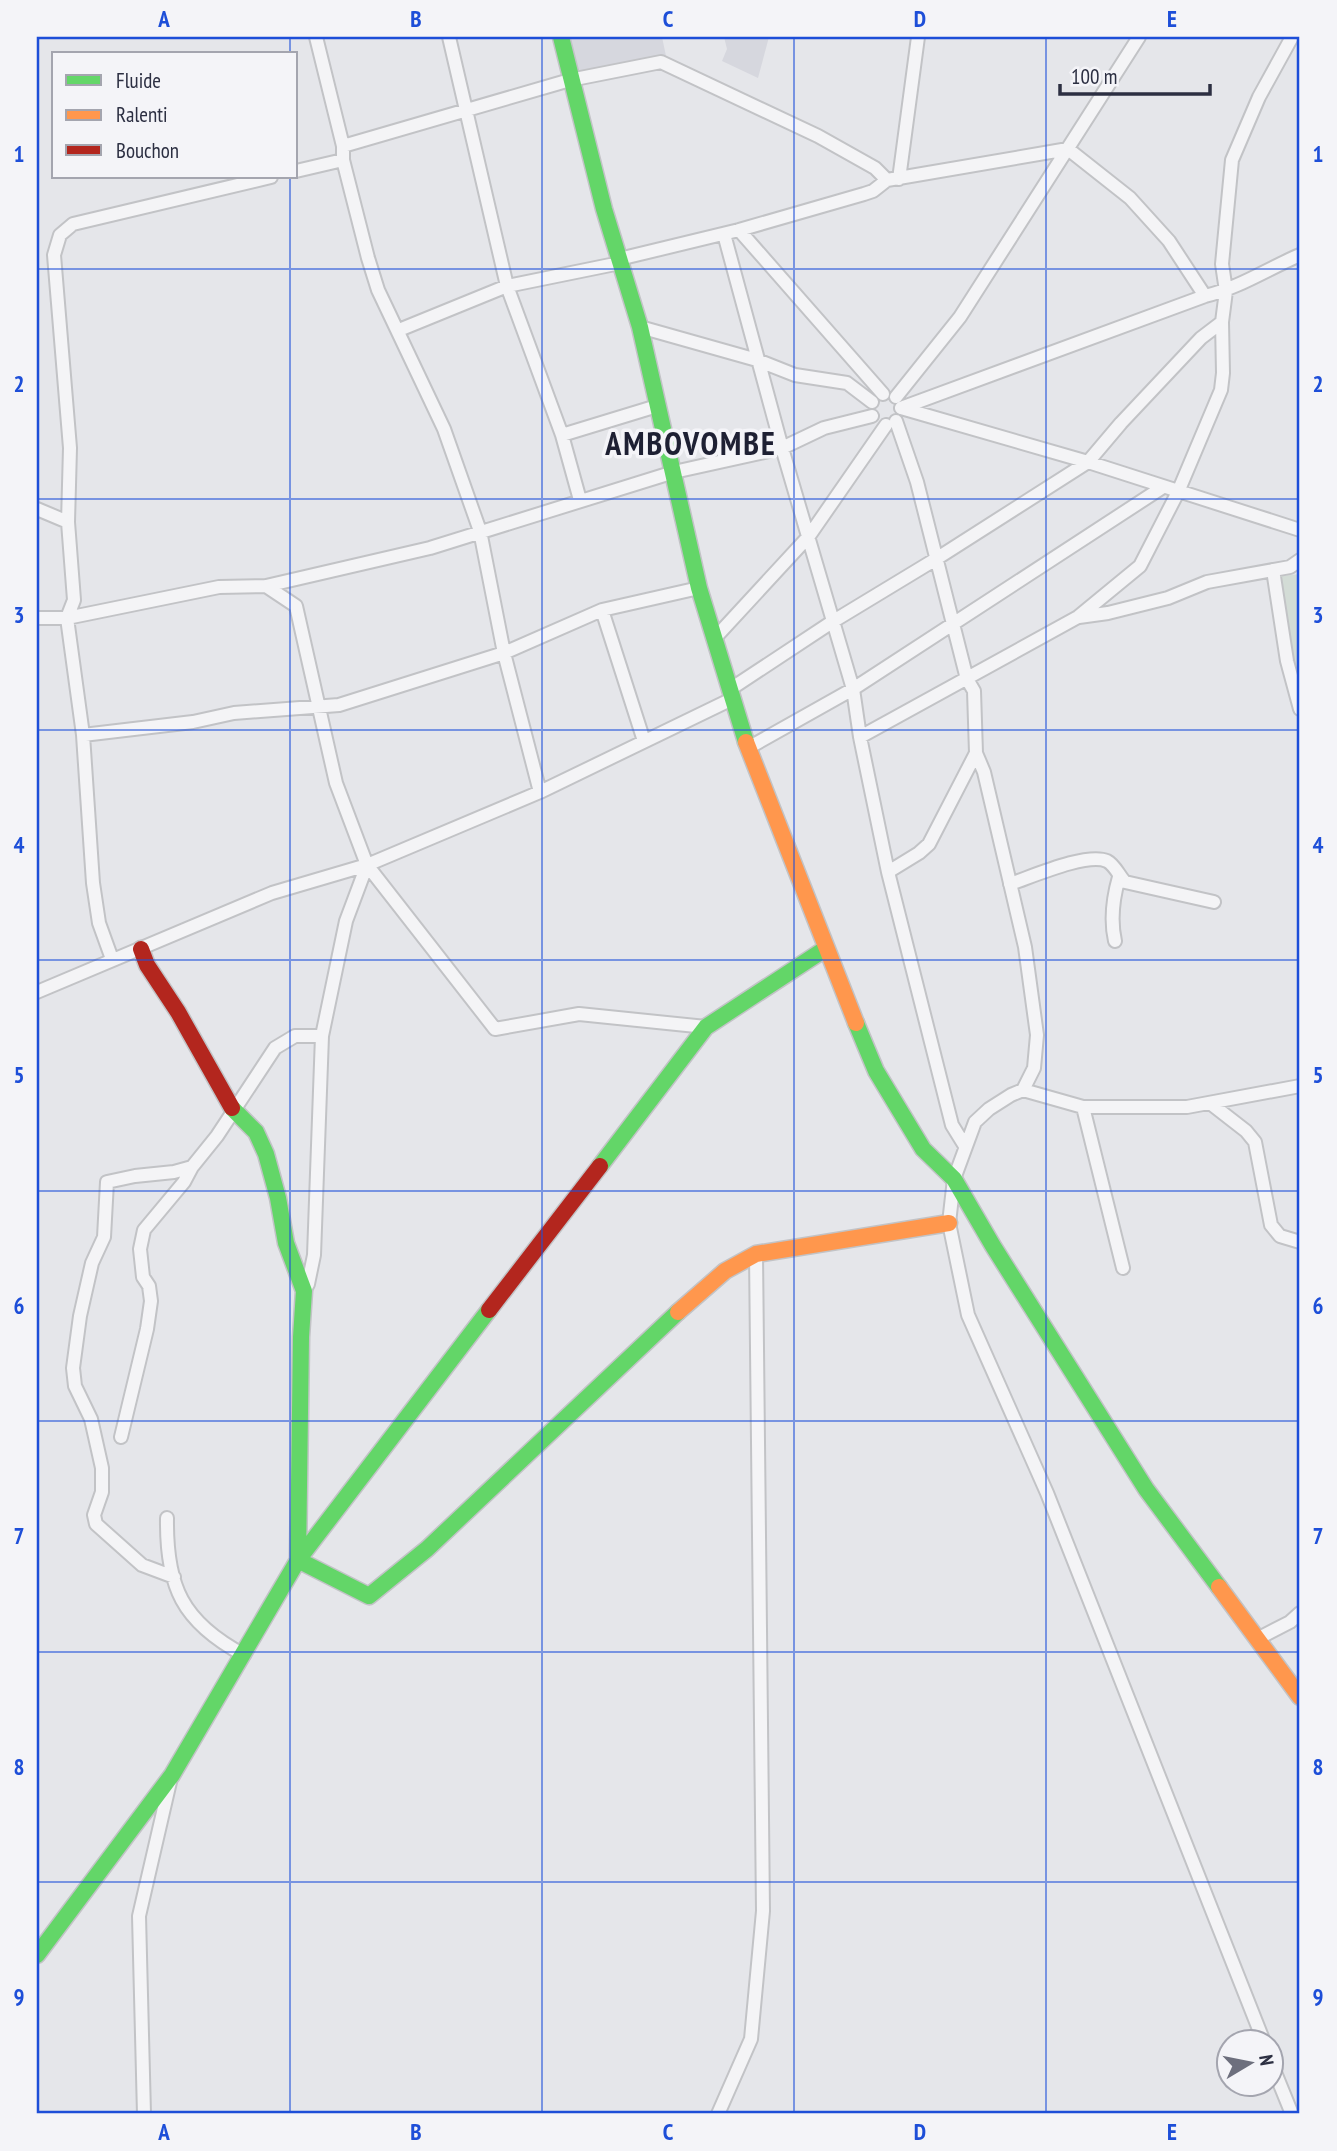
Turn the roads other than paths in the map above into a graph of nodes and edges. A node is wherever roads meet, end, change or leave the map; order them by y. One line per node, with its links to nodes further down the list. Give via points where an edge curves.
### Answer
1 (316, 37): 10 (street)
2 (449, 37): 8 (street)
3 (561, 37): 7 (street)
4 (918, 37): 13 (street)
5 (1139, 37): 9 (street)
6 (1292, 37): 19 (street, via 1232,160 1222,264)
7 (570, 80): 8 (street); 13 (street, via 661,62 818,136); 17 (street)
8 (467, 109): 10 (street); 18 (street)
9 (1068, 149): 13 (street); 20 (street, via 1130,198 1169,241); 25 (street, via 960,317)
10 (343, 153): 11 (street); 23 (street, via 368,258)
11 (298, 170)
12 (267, 178): 37 (street, via 73,224 60,234 54,255 70,448)
13 (893, 179): 14 (street, via 873,191)
14 (739, 230): 15 (street); 25 (street)
15 (724, 234): 17 (street); 24 (street)
16 (1300, 254): 19 (street)
17 (619, 261): 18 (street); 22 (street)
18 (507, 286): 23 (street); 29 (street)
19 (1226, 291): 20 (street); 21 (street)
20 (1205, 296): 25 (street)
21 (1222, 322): 31 (street, via 1201,338); 34 (street, via 1221,390)
22 (640, 327): 24 (street); 26 (street)
23 (398, 330): 39 (street, via 444,429)
24 (757, 360): 25 (street, via 795,375 846,383); 30 (street)
25 (888, 400): 27 (street, via 870,409); 28 (street); 31 (street)
26 (657, 406): 29 (street); 32 (street)
27 (872, 416): 28 (street, via 875,421); 30 (street, via 824,428)
28 (891, 423): 40 (street); 41 (street, via 916,482)
29 (562, 435): 35 (street)
30 (782, 448): 32 (street); 40 (street)
31 (1088, 462): 33 (street); 41 (street)
32 (674, 472): 35 (street); 45 (street)
33 (1163, 487): 34 (street); 51 (street)
34 (1178, 492): 38 (street); 47 (street, via 1140,566)
35 (580, 500): 39 (street)
36 (37, 509): 37 (street)
37 (68, 522): 49 (street, via 74,600)
38 (1300, 530)
39 (480, 531): 44 (street, via 430,548); 53 (street)
40 (809, 536): 50 (street); 52 (street)
41 (936, 559): 50 (street); 51 (street)
42 (1300, 560): 43 (street)
43 (1273, 570): 47 (street, via 1207,582 1168,598); 58 (street, via 1287,661)
44 (267, 586): 49 (street, via 219,587); 57 (street, via 296,606)
45 (699, 588): 46 (street); 52 (street)
46 (602, 610): 53 (street); 61 (street)
47 (1078, 617): 54 (street)
48 (37, 618): 49 (street)
49 (67, 618): 59 (street)
50 (832, 622): 55 (street); 56 (street)
51 (953, 623): 54 (street); 55 (street)
52 (715, 639): 56 (street)
53 (504, 653): 57 (street); 64 (street)
54 (967, 679): 60 (street); 63 (street, via 977,708)
55 (853, 690): 60 (street); 62 (street)
56 (730, 694): 61 (street); 62 (street)
57 (320, 707): 59 (street, via 234,713); 65 (street, via 336,783)
58 (1300, 709)
59 (83, 735): 73 (street, via 93,883 99,923)
60 (860, 737): 66 (street)
61 (644, 741): 64 (street)
62 (748, 748): 71 (street)
63 (976, 753): 66 (street, via 929,844); 68 (street)
64 (540, 792): 65 (street)
65 (367, 866): 72 (street, via 272,894); 75 (street, via 495,1029 579,1014); 76 (street, via 346,921)
66 (888, 872): 82 (street, via 953,1125)
67 (1119, 877): 68 (street, via 1111,863 1100,859); 69 (street, via 1139,887); 70 (street, via 1111,925)
68 (1010, 884): 78 (street, via 1025,947 1037,1035 1034,1068)
69 (1214, 902)
70 (1115, 941)
71 (825, 948): 75 (street); 84 (street, via 876,1071 923,1149)
72 (141, 950): 73 (street); 81 (street)
73 (113, 958): 74 (street)
74 (37, 992)
75 (706, 1027): 92 (street)
76 (322, 1036): 81 (street, via 296,1036 275,1048); 89 (street, via 314,1255)
77 (1300, 1086): 79 (street)
78 (1023, 1090): 80 (street); 82 (street, via 975,1122)
79 (1210, 1103): 80 (street); 86 (street, via 1255,1142 1271,1225 1280,1236)
80 (1083, 1107): 88 (street)
81 (234, 1111): 83 (street); 89 (street, via 256,1132 266,1154 286,1243)
82 (965, 1146): 84 (street)
83 (192, 1167): 90 (street, via 144,1230 141,1258 151,1301); 93 (street, via 107,1182 104,1237 92,1263 73,1368 102,1468 96,1524 142,1565)
84 (954, 1179): 85 (street); 95 (street, via 1146,1489)
85 (949, 1223): 87 (street); 100 (street, via 968,1315 1047,1493)
86 (1300, 1242)
87 (756, 1254): 92 (street, via 698,1293 436,1540 369,1596); 103 (street, via 763,1911 751,2039)
88 (1123, 1268)
89 (304, 1291): 92 (street)
90 (121, 1437)
91 (167, 1518): 93 (street, via 166,1549)
92 (298, 1560): 96 (street)
93 (174, 1577): 96 (street, via 181,1602 200,1625)
94 (1300, 1613): 95 (street)
95 (1257, 1639): 97 (street)
96 (244, 1655): 98 (street)
97 (1300, 1696)
98 (172, 1775): 99 (street); 102 (street, via 139,1916)
99 (37, 1955)
100 (1258, 2028)
101 (1284, 2094): 104 (street)
102 (144, 2114)
103 (718, 2114)
104 (1292, 2114)

